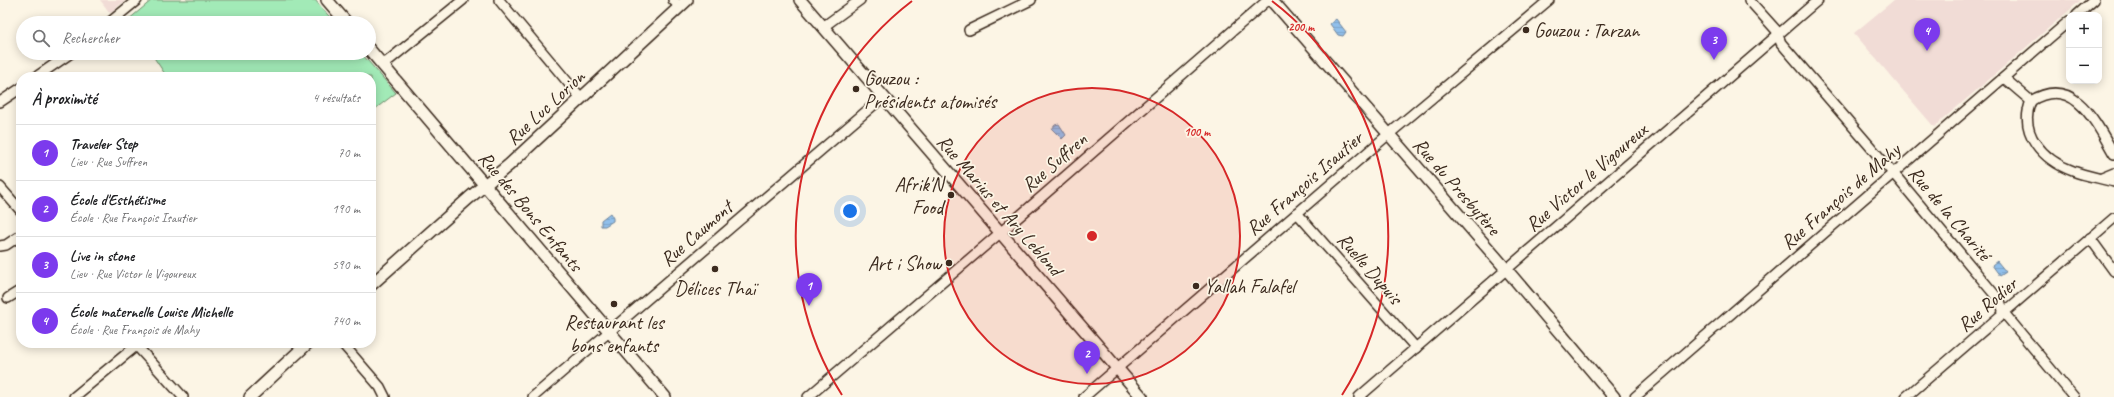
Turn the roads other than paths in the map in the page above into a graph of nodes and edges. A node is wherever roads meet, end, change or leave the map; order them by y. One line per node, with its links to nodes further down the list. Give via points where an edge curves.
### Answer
1 (137, 0): 16 (street)
2 (327, 0): 17 (street)
3 (463, 0): 24 (street)
4 (499, 0): 29 (street)
5 (800, 0): 19 (street, Rue Marius et Ary Leblond)
6 (860, 0): 19 (street)
7 (1031, 0): 20 (street)
8 (1268, 0): 43 (street, Rue Suffren)
9 (1272, 0): 32 (street, Rue du Presbytère)
10 (1550, 0): 32 (street, Rue François Isautier)
11 (1749, 0): 21 (street, Rue de la Charité)
12 (1818, 0): 21 (street, Rue Victor le Vigoureux)
13 (2094, 0): 15 (street)
14 (680, 2): 29 (street, Rue Luc Lorion)
15 (2080, 12)
16 (118, 16)
17 (341, 16)
18 (2066, 24): 26 (street, Rue François de Mahy)
19 (823, 27): 28 (street, Rue Marius et Ary Leblond)
20 (969, 30)
21 (1778, 35): 34 (street, Rue de la Charité, via 1781,43); 47 (street, Rue Victor le Vigoureux)
22 (376, 57): 24 (street, Rue des Bons Enfants)
23 (61, 60): 25 (street)
24 (383, 65): 38 (street, Rue des Bons Enfants)
25 (43, 72)
26 (2004, 78): 30 (street); 34 (street, Rue François de Mahy)
27 (16, 91): 31 (street)
28 (883, 97): 43 (street, Rue Marius et Ary Leblond); 53 (street, Rue Caumont)
29 (581, 98): 38 (street, Rue Luc Lorion)
30 (2031, 101): 33 (street, via 2052,92 2073,98 2093,119); 36 (street, via 2026,118 2028,130 2036,145 2065,167 2093,178)
31 (0, 102)
32 (1388, 135): 41 (street, Rue François Isautier); 47 (street, Rue du Presbytère)
33 (2114, 154)
34 (1894, 173): 52 (street, Rue de la Charité, via 2000,302); 71 (street, Rue François de Mahy)
35 (2114, 173): 36 (street)
36 (2102, 178): 37 (street)
37 (2114, 182)
38 (484, 185): 49 (street, Rue Luc Lorion); 53 (street, Rue des Bons Enfants)
39 (0, 187): 40 (street)
40 (16, 205)
41 (1297, 213): 58 (street, Ruelle Dupuis); 59 (street, Rue François Isautier)
42 (2114, 218): 45 (street, Rue Rodier)
43 (1000, 233): 59 (street, Rue Marius et Ary Leblond); 66 (street, Rue Suffren)
44 (16, 238): 46 (street)
45 (2090, 238): 48 (street); 52 (street, Rue Rodier)
46 (0, 246)
47 (1506, 269): 58 (street, Rue Victor le Vigoureux); 70 (street, Rue du Presbytère)
48 (2114, 271)
49 (376, 281)
50 (16, 293): 51 (street)
51 (8, 298)
52 (2004, 313): 72 (street, Rue Rodier); 73 (street, Rue de la Charité)
53 (609, 331): 64 (street, Rue Caumont); 65 (street, Rue des Bons Enfants)
54 (130, 348): 60 (street)
55 (139, 348): 61 (street)
56 (303, 348): 62 (street)
57 (346, 348): 63 (street, via 380,386)
58 (1416, 348): 69 (street, Rue Victor le Vigoureux)
59 (1117, 369): 67 (street, Rue François Isautier); 68 (street, Rue Marius et Ary Leblond)
60 (74, 397)
61 (183, 397)
62 (250, 397)
63 (385, 397)
64 (533, 397)
65 (665, 397)
66 (808, 397)
67 (1084, 397)
68 (1142, 397)
69 (1359, 397)
70 (1614, 397)
71 (1635, 397)
72 (1906, 397)
73 (2074, 397)

